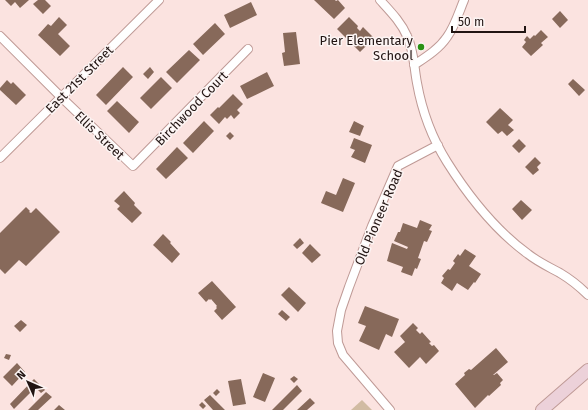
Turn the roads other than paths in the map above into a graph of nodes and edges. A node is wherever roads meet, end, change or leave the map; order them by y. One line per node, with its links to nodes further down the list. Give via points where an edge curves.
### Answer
1 (159, 0): 7 (street, East 21st Street)
2 (380, 0): 6 (street, via 404,29)
3 (464, 0): 6 (street, via 443,43)
4 (0, 36): 7 (street, Ellis Street)
5 (248, 49): 10 (street, Birchwood Court)
6 (414, 65): 8 (street, via 423,108)
7 (61, 97): 9 (street, East 21st Street); 10 (street, Ellis Street)
8 (438, 145): 11 (street, via 472,198 500,231 527,253 564,275); 13 (street, Old Pioneer Road, via 398,166 349,286 337,328 343,355)
9 (0, 158)
10 (133, 166)
11 (588, 295)
12 (588, 370): 14 (main road)
13 (390, 410)
14 (542, 410)

